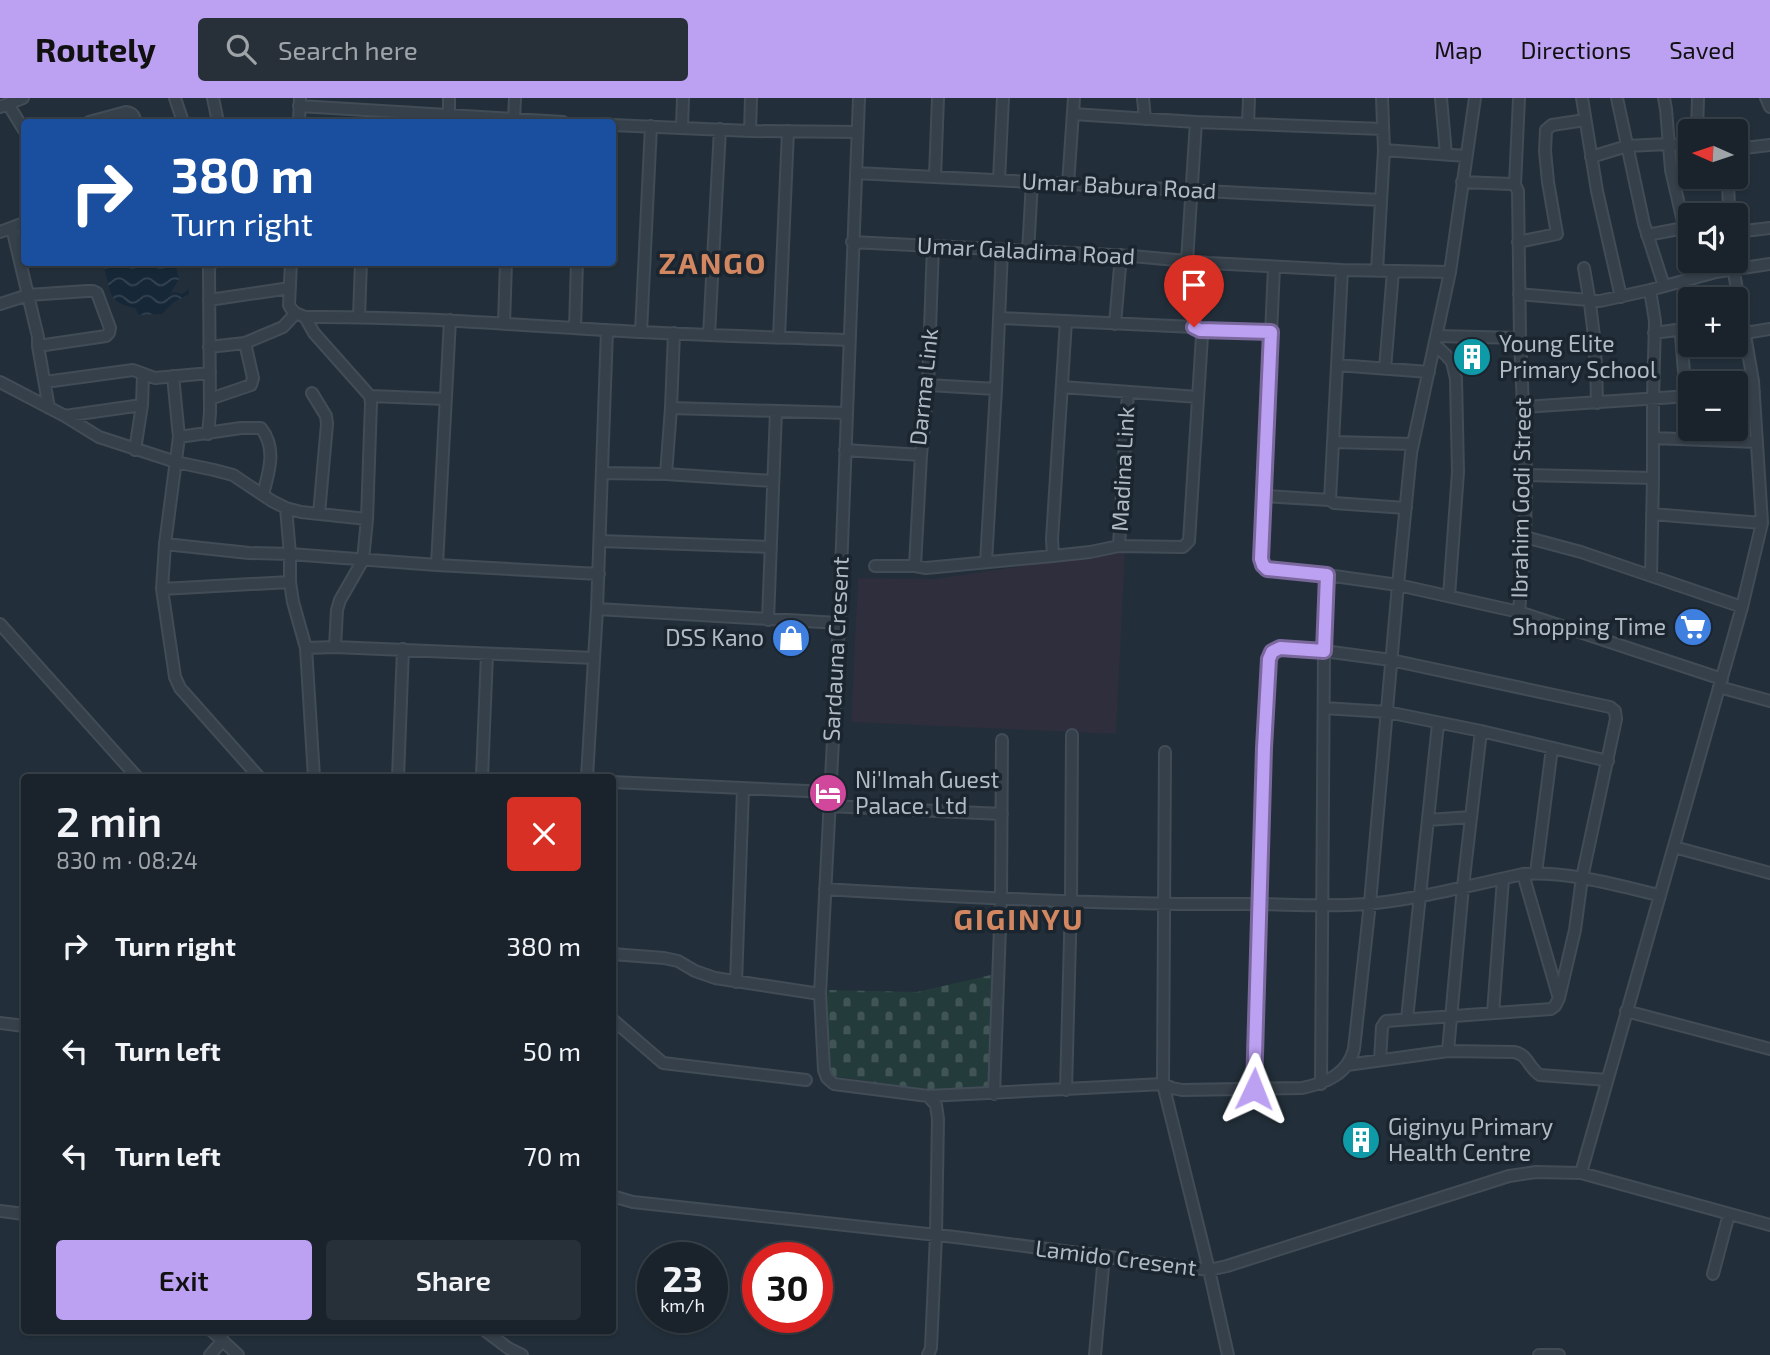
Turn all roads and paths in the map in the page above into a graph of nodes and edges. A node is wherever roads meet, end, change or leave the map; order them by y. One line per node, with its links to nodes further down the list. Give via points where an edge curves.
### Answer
1 (23, 98): 24 (street)
2 (175, 98): 31 (street)
3 (213, 98): 32 (street)
4 (449, 98): 27 (street)
5 (515, 98): 33 (street)
6 (683, 98): 42 (street)
7 (751, 98): 45 (street)
8 (859, 98): 47 (street, Sardauna Cresent)
9 (938, 98): 58 (street)
10 (1003, 98): 59 (street)
11 (1074, 98): 26 (street)
12 (1143, 98): 34 (street)
13 (1249, 98): 38 (street)
14 (1382, 98): 44 (street)
15 (1441, 98): 54 (street)
16 (1475, 98): 55 (street)
17 (1519, 98): 63 (street, Ibrahim Godi Street)
18 (1582, 98): 36 (street)
19 (1616, 98): 51 (street)
20 (1664, 98): 48 (street)
21 (1698, 98): 35 (street)
22 (1766, 98): 25 (street)
23 (300, 102): 28 (street)
24 (4, 105): 40 (street)
25 (1770, 107)
26 (1073, 114): 34 (street); 62 (street)
27 (449, 115): 28 (street); 33 (street)
28 (367, 117)
29 (102, 119): 30 (street, via 126,112)
30 (135, 119)
31 (182, 119)
32 (217, 119)
33 (514, 119)
34 (1145, 119): 37 (street)
35 (1698, 119)
36 (1585, 120): 56 (street); 75 (street, via 1546,130 1557,234)
37 (1196, 122): 38 (street); 64 (street)
38 (1248, 124): 44 (street)
39 (616, 125): 41 (street)
40 (21, 126)
41 (651, 126): 42 (street); 120 (street)
42 (682, 127): 43 (street)
43 (720, 129): 45 (street); 125 (street)
44 (1383, 129): 53 (street)
45 (750, 131): 46 (street)
46 (788, 131): 47 (street); 126 (street)
47 (857, 132): 57 (street, Sardauna Cresent)
48 (1668, 144): 49 (street); 51 (street); 66 (street)
49 (1678, 145)
50 (1770, 145): 52 (street)
51 (1627, 146): 56 (street); 73 (street)
52 (1748, 148)
53 (1384, 150): 54 (street); 65 (street)
54 (1446, 155): 55 (street)
55 (1466, 156): 61 (street)
56 (1591, 157): 104 (street)
57 (856, 173): 58 (street, Umar Babura Road); 74 (street, Sardauna Cresent)
58 (936, 177): 59 (street, Umar Babura Road)
59 (999, 180): 60 (street, Umar Babura Road)
60 (1032, 182): 62 (street, Umar Babura Road); 78 (street)
61 (1462, 182): 63 (street); 95 (street)
62 (1068, 184): 64 (street, Umar Babura Road)
63 (1515, 185): 75 (street, Ibrahim Godi Street)
64 (1192, 190): 65 (street, Umar Babura Road); 80 (street)
65 (1381, 200): 93 (street)
66 (1678, 203)
67 (21, 224): 68 (street)
68 (12, 228): 72 (street); 84 (street)
69 (1770, 228): 71 (street)
70 (1678, 229): 73 (street)
71 (1748, 231)
72 (0, 232)
73 (1647, 235): 99 (street)
74 (852, 242): 76 (street, Umar Galadima Road); 128 (street, Sardauna Cresent)
75 (1518, 242): 102 (street, Ibrahim Godi Street)
76 (933, 246): 77 (street, Umar Galadima Road); 143 (street, Darma Link)
77 (1002, 250): 78 (street, Umar Galadima Road); 110 (street)
78 (1028, 252): 79 (street, Umar Galadima Road)
79 (1121, 255): 80 (street, Umar Galadima Road); 114 (street)
80 (1187, 261): 90 (street, Umar Galadima Road)
81 (1770, 264): 82 (street)
82 (1748, 265)
83 (21, 266): 103 (street)
84 (21, 266)
85 (209, 266): 105 (street)
86 (291, 266): 100 (street)
87 (361, 266): 109 (street)
88 (506, 266): 113 (street)
89 (577, 266): 115 (street)
90 (1274, 267): 92 (street, Umar Galadima Road); 121 (street)
91 (1584, 268): 106 (street)
92 (1342, 270): 93 (street, Umar Galadima Road); 134 (street)
93 (1377, 271): 94 (street, Umar Galadima Road)
94 (1393, 271): 95 (street, Umar Galadima Road); 135 (street)
95 (1450, 272): 129 (street)
96 (1697, 273): 98 (street)
97 (1708, 273): 98 (street)
98 (1698, 276): 99 (street)
99 (1664, 286): 101 (street)
100 (290, 288): 105 (street); 108 (street, via 289,305)
101 (1650, 290): 104 (street); 123 (street)
102 (1519, 293): 106 (street); 127 (street, Ibrahim Godi Street)
103 (28, 295): 107 (street); 131 (street); 131 (street, via 93,291 110,328 106,337)
104 (1621, 297): 106 (street)
105 (209, 300): 132 (street)
106 (1591, 301): 156 (street)
107 (0, 304)
108 (300, 315): 109 (street); 130 (street); 150 (street)
109 (359, 317): 111 (street)
110 (1000, 318): 112 (street); 145 (street)
111 (450, 320): 113 (street); 154 (street)
112 (1066, 321): 114 (street); 144 (street)
113 (504, 324): 115 (street)
114 (1115, 324): 118 (street)
115 (575, 328): 117 (street)
116 (1770, 329): 124 (street)
117 (607, 330): 120 (street); 174 (street)
118 (1200, 330): 121 (street); 151 (street)
119 (1676, 330): 123 (street); 136 (street, via 1681,335)
120 (641, 332): 122 (street)
121 (1271, 332): 180 (street)
122 (674, 333): 125 (street); 160 (street)
123 (1654, 333): 155 (street)
124 (1748, 333)
125 (709, 335): 126 (street)
126 (779, 337): 128 (street)
127 (1520, 338): 129 (street); 158 (street, Ibrahim Godi Street)
128 (850, 340): 162 (street, Sardauna Cresent)
129 (1436, 341): 137 (street); 206 (street, via 1452,362 1456,379 1458,472)
130 (245, 343): 132 (street); 153 (street, via 253,382)
131 (38, 346): 141 (street)
132 (209, 347): 138 (street)
133 (1748, 353): 148 (street)
134 (1337, 365): 135 (street); 167 (street)
135 (1385, 369): 137 (street)
136 (1685, 371)
137 (1429, 372): 169 (street)
138 (211, 373): 140 (street); 153 (street)
139 (143, 374): 140 (street); 141 (street, via 133,370); 157 (street)
140 (173, 376): 165 (street)
141 (45, 382): 159 (street)
142 (0, 383): 159 (street)
143 (928, 385): 145 (street); 172 (street, Darma Link)
144 (1062, 387): 146 (street); 194 (street)
145 (996, 389): 196 (street)
146 (1128, 392): 151 (street); 191 (street, Madina Link)
147 (1748, 392): 148 (street)
148 (1754, 392): 168 (street)
149 (313, 393): 184 (street, via 327,424)
150 (370, 396): 154 (street); 187 (street)
151 (1198, 397): 191 (street, via 1189,541 1184,547)
152 (1678, 398): 155 (street)
153 (210, 399): 164 (street)
154 (446, 399): 197 (street)
155 (1653, 399): 156 (street); 166 (street)
156 (1597, 403): 158 (street)
157 (142, 405): 163 (street); 170 (street)
158 (1523, 407): 176 (street, Ibrahim Godi Street)
159 (49, 408): 163 (street)
160 (671, 408): 161 (street); 175 (street)
161 (776, 411): 162 (street); 178 (street)
162 (847, 413): 171 (street, Sardauna Cresent)
163 (65, 416): 170 (street, via 99,437)
164 (208, 434): 165 (street); 179 (street, via 261,428 271,453)
165 (179, 437): 173 (street)
166 (1653, 438): 168 (street); 177 (street)
167 (1333, 442): 169 (street); 181 (street)
168 (1757, 442): 186 (street)
169 (1413, 444): 183 (street)
170 (135, 450): 173 (street)
171 (845, 450): 172 (street, Darma Link); 211 (street, Sardauna Cresent)
172 (921, 455): 199 (street)
173 (176, 462): 179 (street, via 233,475); 190 (street)
174 (602, 473): 175 (street); 189 (street)
175 (666, 474): 178 (street)
176 (1525, 475): 177 (street); 188 (street, Ibrahim Godi Street)
177 (1653, 478): 185 (street)
178 (772, 481): 192 (street)
179 (263, 494): 182 (street)
180 (1264, 496): 181 (street); 201 (street, via 1263,565)
181 (1331, 500): 183 (street)
182 (286, 508): 184 (street); 193 (street)
183 (1406, 508): 204 (street)
184 (319, 514): 187 (street)
185 (1652, 514): 186 (street); 202 (street)
186 (1764, 516): 207 (street)
187 (367, 519): 195 (street)
188 (1525, 537): 202 (street); 209 (street, Ibrahim Godi Street)
189 (600, 541): 192 (street); 200 (street)
190 (165, 544): 193 (street); 205 (street)
191 (1119, 545): 194 (street)
192 (770, 547): 210 (street)
193 (290, 554): 195 (street); 203 (street)
194 (1053, 556): 196 (street)
195 (363, 560): 197 (street); 213 (street, via 340,600)
196 (986, 562): 199 (street)
197 (437, 565): 200 (street)
198 (875, 566): 199 (street)
199 (915, 566)
200 (599, 574): 208 (street)
201 (1327, 575): 204 (street); 216 (street)
202 (1651, 576): 207 (street)
203 (290, 582): 205 (street); 214 (street)
204 (1398, 585): 206 (street); 219 (street)
205 (162, 589): 232 (street, via 176,681)
206 (1449, 596): 209 (street)
207 (1742, 607): 220 (street)
208 (597, 609): 210 (street); 218 (street)
209 (1520, 612): 220 (street)
210 (768, 620): 211 (street)
211 (839, 623): 239 (street, Sardauna Cresent)
212 (0, 624): 231 (street)
213 (335, 647): 214 (street); 215 (street)
214 (306, 648): 233 (street)
215 (403, 649): 217 (street); 234 (street)
216 (1324, 651): 219 (street); 222 (street); 258 (street, via 1280,648 1269,659)
217 (487, 654): 218 (street); 235 (street)
218 (594, 657): 236 (street)
219 (1391, 660): 223 (street); 230 (street, via 1610,707 1616,719)
220 (1720, 683): 221 (street); 244 (street)
221 (1770, 701)
222 (1324, 708): 223 (street); 259 (street)
223 (1387, 712): 224 (street); 256 (street)
224 (1438, 724): 225 (street); 243 (street)
225 (1481, 732): 228 (street); 242 (street)
226 (1072, 735): 255 (street)
227 (1002, 740): 241 (street)
228 (1552, 748): 230 (street); 245 (street)
229 (1165, 752): 257 (street)
230 (1608, 761): 248 (street)
231 (134, 774)
232 (256, 774)
233 (314, 774)
234 (398, 774)
235 (482, 774)
236 (587, 774)
237 (616, 782): 238 (street)
238 (743, 789): 239 (street); 261 (street)
239 (829, 792): 240 (street, Sardauna Cresent)
240 (829, 806): 241 (street); 251 (street, Sardauna Cresent)
241 (1002, 814): 254 (street)
242 (1471, 817): 243 (street); 250 (street)
243 (1428, 820): 253 (street)
244 (1674, 847): 246 (street); 252 (street)
245 (1536, 873): 247 (street); 248 (street)
246 (1770, 873)
247 (1523, 874): 249 (street); 263 (street)
248 (1582, 878): 252 (street); 263 (street)
249 (1503, 879): 250 (street); 265 (street)
250 (1463, 887): 253 (street); 266 (street)
251 (825, 889): 254 (street); 262 (street, Sardauna Cresent)
252 (1659, 895): 264 (street)
253 (1420, 896): 256 (street); 267 (street)
254 (1002, 899): 255 (street); 281 (street)
255 (1071, 901): 257 (street); 280 (street)
256 (1370, 903): 259 (street); 274 (street, via 1354,1049)
257 (1163, 904): 258 (street); 277 (street)
258 (1259, 904): 259 (street); 279 (street)
259 (1322, 906): 278 (street)
260 (616, 954): 261 (street, via 678,961 695,971)
261 (736, 982): 262 (street)
262 (820, 994): 282 (street, Sardauna Cresent, via 827,1078 834,1084)
263 (1559, 998): 265 (street, via 1551,1009)
264 (1626, 1011): 271 (street); 276 (street)
265 (1493, 1013): 266 (street)
266 (1451, 1017): 267 (street); 272 (street)
267 (1408, 1019): 273 (street, via 1383,1024)
268 (616, 1022): 275 (street, via 663,1063)
269 (0, 1023): 270 (street)
270 (21, 1026)
271 (1770, 1049)
272 (1448, 1051): 273 (street); 276 (street, via 1520,1052 1540,1075)
273 (1380, 1060): 274 (street)
274 (1347, 1065): 278 (street)
275 (806, 1080)
276 (1607, 1080): 283 (street)
277 (1163, 1084): 279 (street, via 1182,1090); 280 (street); 291 (street)
278 (1321, 1084): 279 (street)
279 (1254, 1089)
280 (1066, 1090): 281 (street)
281 (994, 1094): 282 (street)
282 (928, 1096): 289 (street, via 939,1119)
283 (1581, 1173): 287 (street, Lamido Cresent); 291 (street, Lamido Cresent, via 1509,1177)
284 (616, 1197): 289 (street, Lamido Cresent)
285 (0, 1211): 286 (street)
286 (21, 1214)
287 (1729, 1214): 288 (street, Lamido Cresent); 292 (street)
288 (1770, 1225)
289 (936, 1235): 290 (street, Lamido Cresent); 299 (street)
290 (1104, 1256): 291 (street, Lamido Cresent); 300 (street)
291 (1209, 1270): 301 (street)
292 (1713, 1273)
293 (216, 1334): 295 (street)
294 (488, 1334): 298 (street)
295 (223, 1340): 296 (street); 297 (street)
296 (210, 1355)
297 (238, 1355)
298 (522, 1355)
299 (928, 1355)
300 (1095, 1355)
301 (1228, 1355)
302 (1539, 1355): 303 (street)
303 (1559, 1355)

